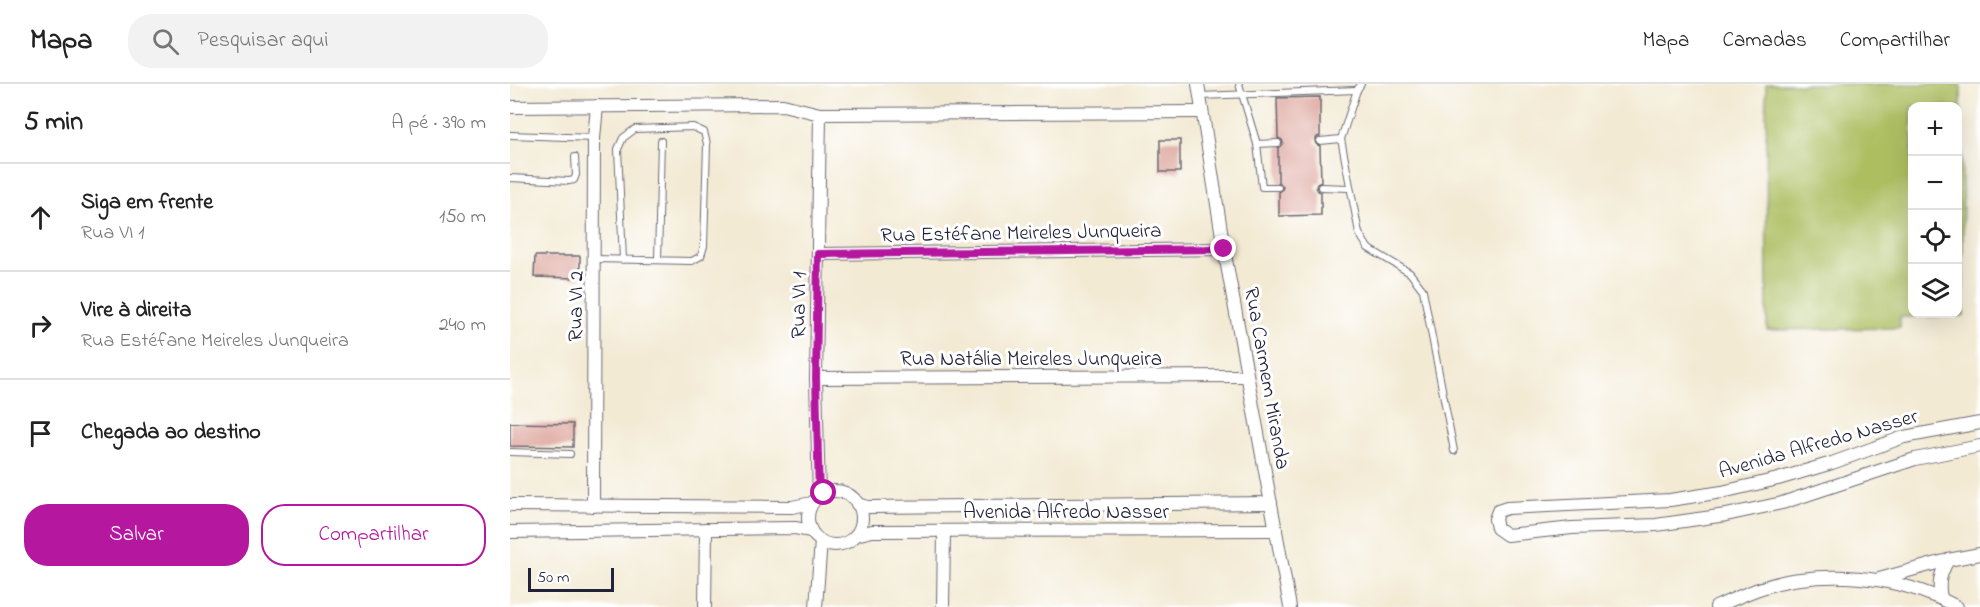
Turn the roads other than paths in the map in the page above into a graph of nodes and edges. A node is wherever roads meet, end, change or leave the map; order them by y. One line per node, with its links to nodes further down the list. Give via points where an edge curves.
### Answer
1 (1239, 84): 4 (lane)
2 (1359, 87): 4 (lane); 11 (lane)
3 (1199, 90): 4 (lane); 7 (street, Rua Carmem Miranda)
4 (1242, 95): 15 (lane)
5 (597, 106): 6 (street); 8 (street, via 783,105); 10 (street, Rua VI 2)
6 (510, 107)
7 (1202, 112): 8 (street); 21 (street, Rua Carmem Miranda)
8 (820, 114): 22 (street, Rua VI 1)
9 (510, 135): 10 (lane)
10 (594, 138): 23 (street, Rua VI 2)
11 (1341, 138): 13 (lane); 20 (lane)
12 (661, 141): 25 (lane)
13 (1320, 141)
14 (1278, 143): 15 (lane)
15 (1257, 144): 18 (lane, via 1262,187)
16 (575, 157): 17 (lane, via 576,175 569,182)
17 (510, 178)
18 (1278, 187)
19 (1321, 187): 20 (lane)
20 (1349, 188): 30 (lane, via 1359,233 1368,248 1410,273 1423,290)
21 (1224, 249): 22 (street, Rua Estéfane Meireles Junqueira); 26 (street, Rua Carmem Miranda)
22 (818, 254): 27 (street, Rua VI 1)
23 (595, 259): 24 (lane); 37 (street, Rua VI 2)
24 (623, 260): 25 (lane); 25 (lane, via 618,149 622,138 635,129 693,127 704,132 707,144 704,246 701,256 692,261)
25 (658, 260)
26 (1247, 376): 27 (street, Rua Natália Meireles Junqueira); 34 (street, Rua Carmem Miranda)
27 (816, 378): 33 (street, Rua VI 1)
28 (1980, 423): 29 (street, Avenida Alfredo Nasser, via 1904,437 1810,469 1722,492 1670,500 1508,508 1498,511 1495,519 1497,528 1507,535 1656,525 1726,515 1782,503 1915,459)
29 (1980, 446)
30 (1454, 451)
31 (510, 452): 32 (lane)
32 (570, 454)
33 (816, 500): 35 (street, via 824,493 837,491); 38 (street, via 792,507); 42 (street, via 808,519)
34 (1271, 503): 35 (street, Avenida Alfredo Nasser, via 880,507); 41 (street, Rua Carmem Miranda)
35 (857, 504): 45 (street, via 862,514)
36 (510, 505): 37 (street)
37 (593, 506): 38 (street)
38 (730, 507): 40 (street)
39 (706, 529): 40 (street); 44 (street); 51 (street)
40 (730, 529): 42 (street)
41 (1276, 530): 43 (street, Avenida Alfredo Nasser); 54 (street, Rua Carmem Miranda)
42 (811, 531): 46 (street)
43 (944, 531): 45 (street, Avenida Alfredo Nasser, via 872,531); 53 (street)
44 (510, 532)
45 (856, 535): 46 (street, via 841,544)
46 (821, 541): 52 (street)
47 (1980, 554): 48 (street)
48 (1948, 560): 49 (street); 50 (street, via 1940,573)
49 (1875, 580): 50 (street); 55 (street, via 1853,576 1799,579)
50 (1941, 598): 56 (street)
51 (705, 607)
52 (816, 607)
53 (943, 607)
54 (1290, 607)
55 (1716, 607)
56 (1957, 607)

